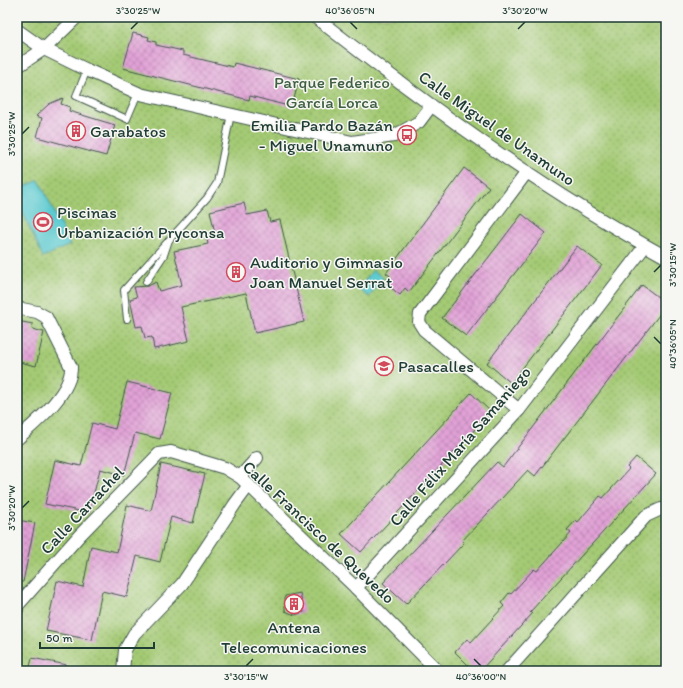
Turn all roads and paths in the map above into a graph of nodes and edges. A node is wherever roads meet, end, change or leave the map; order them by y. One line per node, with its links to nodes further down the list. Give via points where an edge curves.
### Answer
1 (77, 17): 4 (street)
2 (315, 17): 8 (street, Calle Miguel de Unamuno)
3 (17, 30): 4 (street)
4 (44, 48): 5 (street); 6 (street)
5 (17, 67)
6 (87, 70): 7 (street); 7 (lane, via 76,96 127,119)
7 (138, 93): 9 (street)
8 (431, 106): 9 (street, via 419,122 394,136 352,142); 10 (street, Calle Miguel de Unamuno)
9 (232, 114): 11 (lane, via 217,183 207,198)
10 (527, 172): 12 (street, Calle Miguel de Unamuno); 17 (street, via 420,314 419,322 424,330)
11 (169, 238): 14 (lane, via 164,255); 16 (lane, via 124,290)
12 (645, 246): 13 (street, Calle Miguel de Unamuno); 17 (street, Calle Félix María Samaniego)
13 (666, 258)
14 (146, 282)
15 (17, 308): 18 (street, via 46,317 71,367 71,376 49,409)
16 (128, 319)
17 (519, 410): 23 (street, Calle Félix María Samaniego)
18 (17, 439)
19 (158, 454): 21 (street, Calle Francisco de Quevedo, via 171,452 225,468); 24 (street, Calle Carrachel, via 79,536)
20 (257, 458): 21 (street)
21 (245, 481): 23 (street, Calle Francisco de Quevedo); 25 (street, via 232,509 182,584 134,634 125,650)
22 (666, 510): 27 (street, via 661,509 646,516)
23 (356, 588): 26 (street, Calle Francisco de Quevedo)
24 (17, 607)
25 (123, 671)
26 (438, 671)
27 (507, 671)

